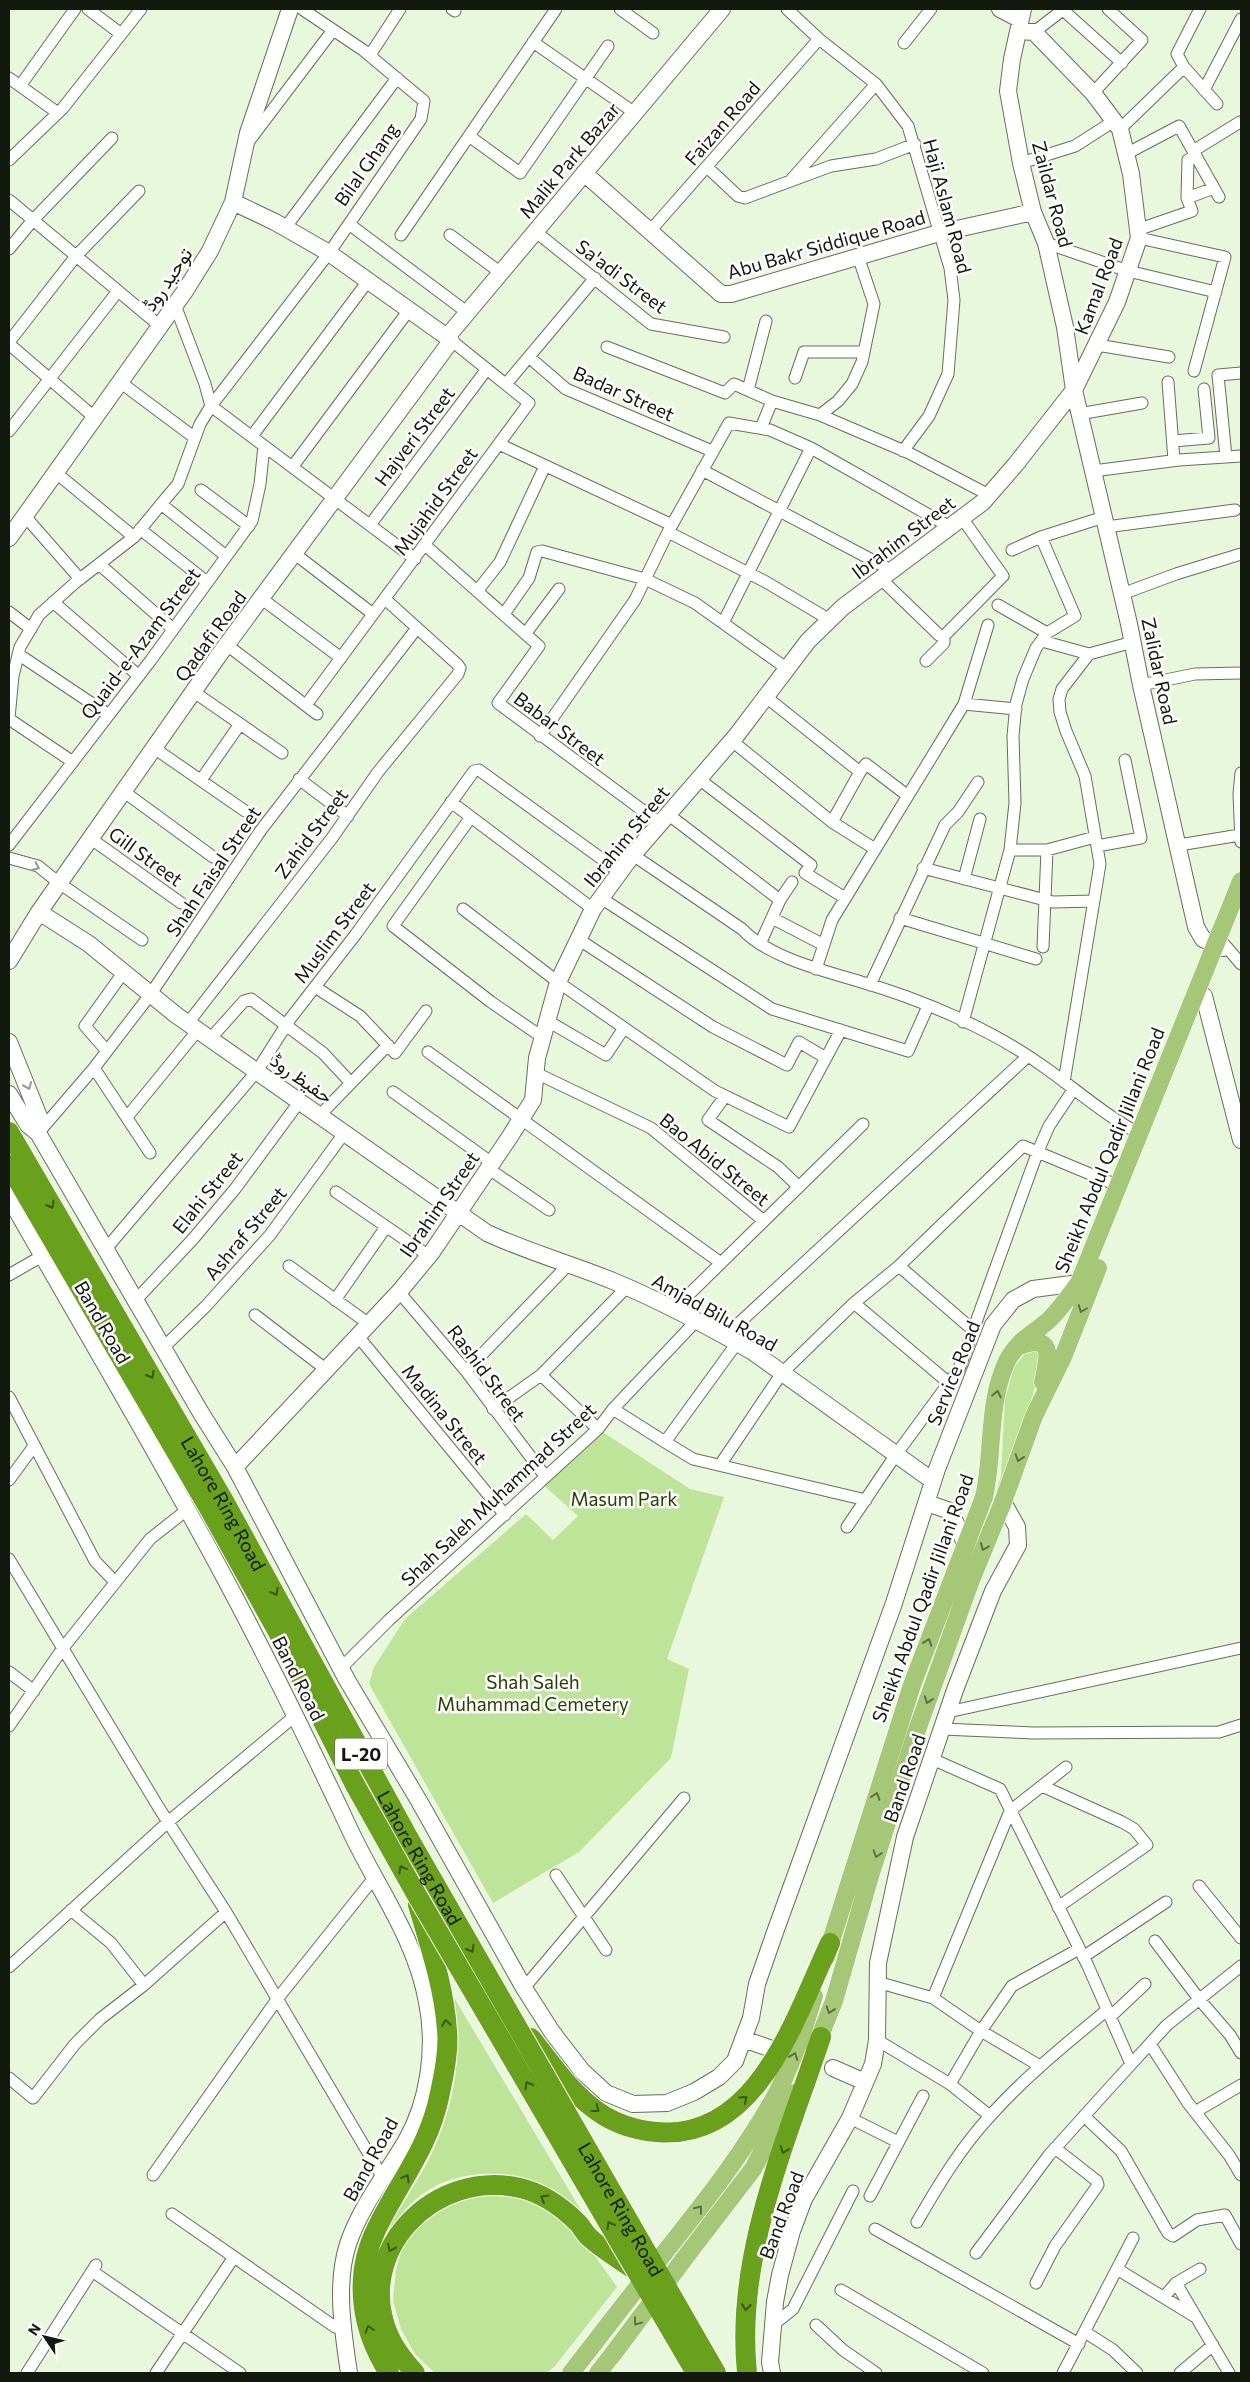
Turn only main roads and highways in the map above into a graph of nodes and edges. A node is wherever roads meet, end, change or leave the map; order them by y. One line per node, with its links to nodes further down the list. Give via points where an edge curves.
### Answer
1 (290, 9): 6 (main road, توحید روڈ, via 245,146)
2 (722, 9): 5 (main road, Malik Park Bazar)
3 (1000, 9): 4 (main road)
4 (1020, 20): 7 (main road, Zaildar Road, via 1008,91); 9 (main road, Kamal Road, via 1093,93 1117,125 1126,154 1138,234 1128,271)
5 (584, 173): 7 (main road, Abu Bakr Siddique Road, via 721,294 731,294 939,233); 8 (main road, Malik Park Bazar)
6 (233, 202): 8 (main road, via 329,253); 10 (main road, توحید روڈ, via 210,251 175,305)
7 (1033, 212): 9 (main road, Zaildar Road, via 1046,243 1065,327)
8 (449, 339): 13 (main road, Qadafi Road)
9 (1074, 390): 14 (main road, Zalidar Road, via 1196,927 1203,939); 26 (main road, Ibrahim Street, via 989,495 886,574 808,641 732,741 620,872 597,903 558,982 542,1037 533,1100)
10 (9, 538)
11 (1241, 882): 14 (main road, Sheikh Abdul Qadir Jillani Road)
12 (1241, 905): 14 (main road, Sheikh Abdul Qadir Jillani Road)
13 (39, 912): 15 (main road, Qadafi Road); 26 (main road, حفیظ روڈ, via 89,944 199,1031)
14 (1221, 946): 16 (main road, Sheikh Abdul Qadir Jillani Road)
15 (9, 961)
16 (1200, 994): 19 (main road); 27 (main road, Sheikh Abdul Qadir Jillani Road); 29 (main road, Sheikh Abdul Qadir Jillani Road, one-way to 29, via 1063,1357)
17 (9, 1042): 21 (main road, Band Road, one-way to 21, via 40,1119)
18 (9, 1094): 21 (main road, Band Road, via 28,1125)
19 (1238, 1114): 22 (main road)
20 (9, 1132): 37 (highway, Lahore Ring Road / L-20, one-way to 37, bridge, via 224,1501 360,1752)
21 (38, 1133): 24 (main road, Band Road)
22 (1241, 1140)
23 (9, 1165): 35 (highway, Lahore Ring Road / L-20, one-way to 23, bridge, via 210,1510)
24 (61, 1172): 25 (main road); 30 (main road, Band Road)
25 (10, 1198): 45 (main road, Band Road, via 188,1509 296,1716 410,1945 428,2002 430,2053 425,2093 408,2137 366,2205 342,2267 341,2301)
26 (458, 1214): 30 (main road, Ibrahim Street, via 399,1292); 31 (main road, Amjad Bilu Road, via 513,1245 627,1287 732,1340)
27 (1079, 1283): 28 (main road, Sheikh Abdul Qadir Jillani Road, via 1049,1320 1024,1337); 31 (main road, Service Road, via 1033,1289 1013,1300 993,1325)
28 (1017, 1347): 29 (main road, via 1031,1342 1042,1344 1049,1358); 34 (main road, Sheikh Abdul Qadir Jillani Road, one-way to 28, via 989,1477 997,1392 1007,1362)
29 (1034, 1416): 32 (main road, Sheikh Abdul Qadir Jillani Road, one-way to 32)
30 (236, 1467): 39 (main road, Band Road, via 340,1668 524,1988 582,2071 606,2093 633,2104 667,2103 710,2082 735,2061)
31 (933, 1481): 33 (main road, Service Road)
32 (1003, 1502): 38 (main road, Sheikh Abdul Qadir Jillani Road, one-way to 38, via 917,1730); 42 (main road, Band Road, via 1018,1527 1018,1545 993,1592 905,1837 878,1963 877,2040 873,2064)
33 (927, 1503): 34 (main road, via 950,1511); 39 (main road, Band Road, via 757,1984 751,2018)
34 (965, 1543): 36 (main road, Sheikh Abdul Qadir Jillani Road, one-way to 34, via 912,1685)
35 (415, 1892): 43 (highway, Lahore Ring Road / L-20, one-way to 35, bridge); 46 (highway, one-way to 35, via 368,2329 363,2276 376,2230 423,2147 433,2120 448,2032 442,1990)
36 (830, 1943): 37 (highway, one-way to 36, via 556,2071 596,2110 618,2123 640,2130 668,2133 696,2128 744,2101 761,2082); 48 (main road, Sheikh Abdul Qadir Jillani Road, one-way to 36, bridge, via 720,2183 777,2092 807,2019)
37 (505, 2008): 52 (highway, Lahore Ring Road / L-20, bridge)
38 (821, 2037): 49 (main road, Sheikh Abdul Qadir Jillani Road, one-way to 49, bridge, via 753,2169); 53 (highway, one-way to 53, via 754,2249 745,2321)
39 (743, 2039): 40 (main road)
40 (769, 2048)
41 (833, 2068): 42 (main road)
42 (865, 2082): 54 (main road, Band Road, via 850,2118 804,2198 795,2223 780,2275 773,2325)
43 (636, 2271): 44 (highway, Lahore Ring Road / L-20, bridge); 47 (highway, one-way to 47, via 589,2238 563,2209 536,2193 497,2184 449,2193 428,2204 400,2231 382,2276 381,2298 389,2336)
44 (671, 2329): 50 (highway); 51 (highway, Lahore Ring Road / L-20, bridge)
45 (349, 2373)
46 (389, 2373)
47 (415, 2373)
48 (571, 2373)
49 (598, 2373)
50 (686, 2373)
51 (696, 2373)
52 (716, 2373)
53 (747, 2373)
54 (772, 2373)

